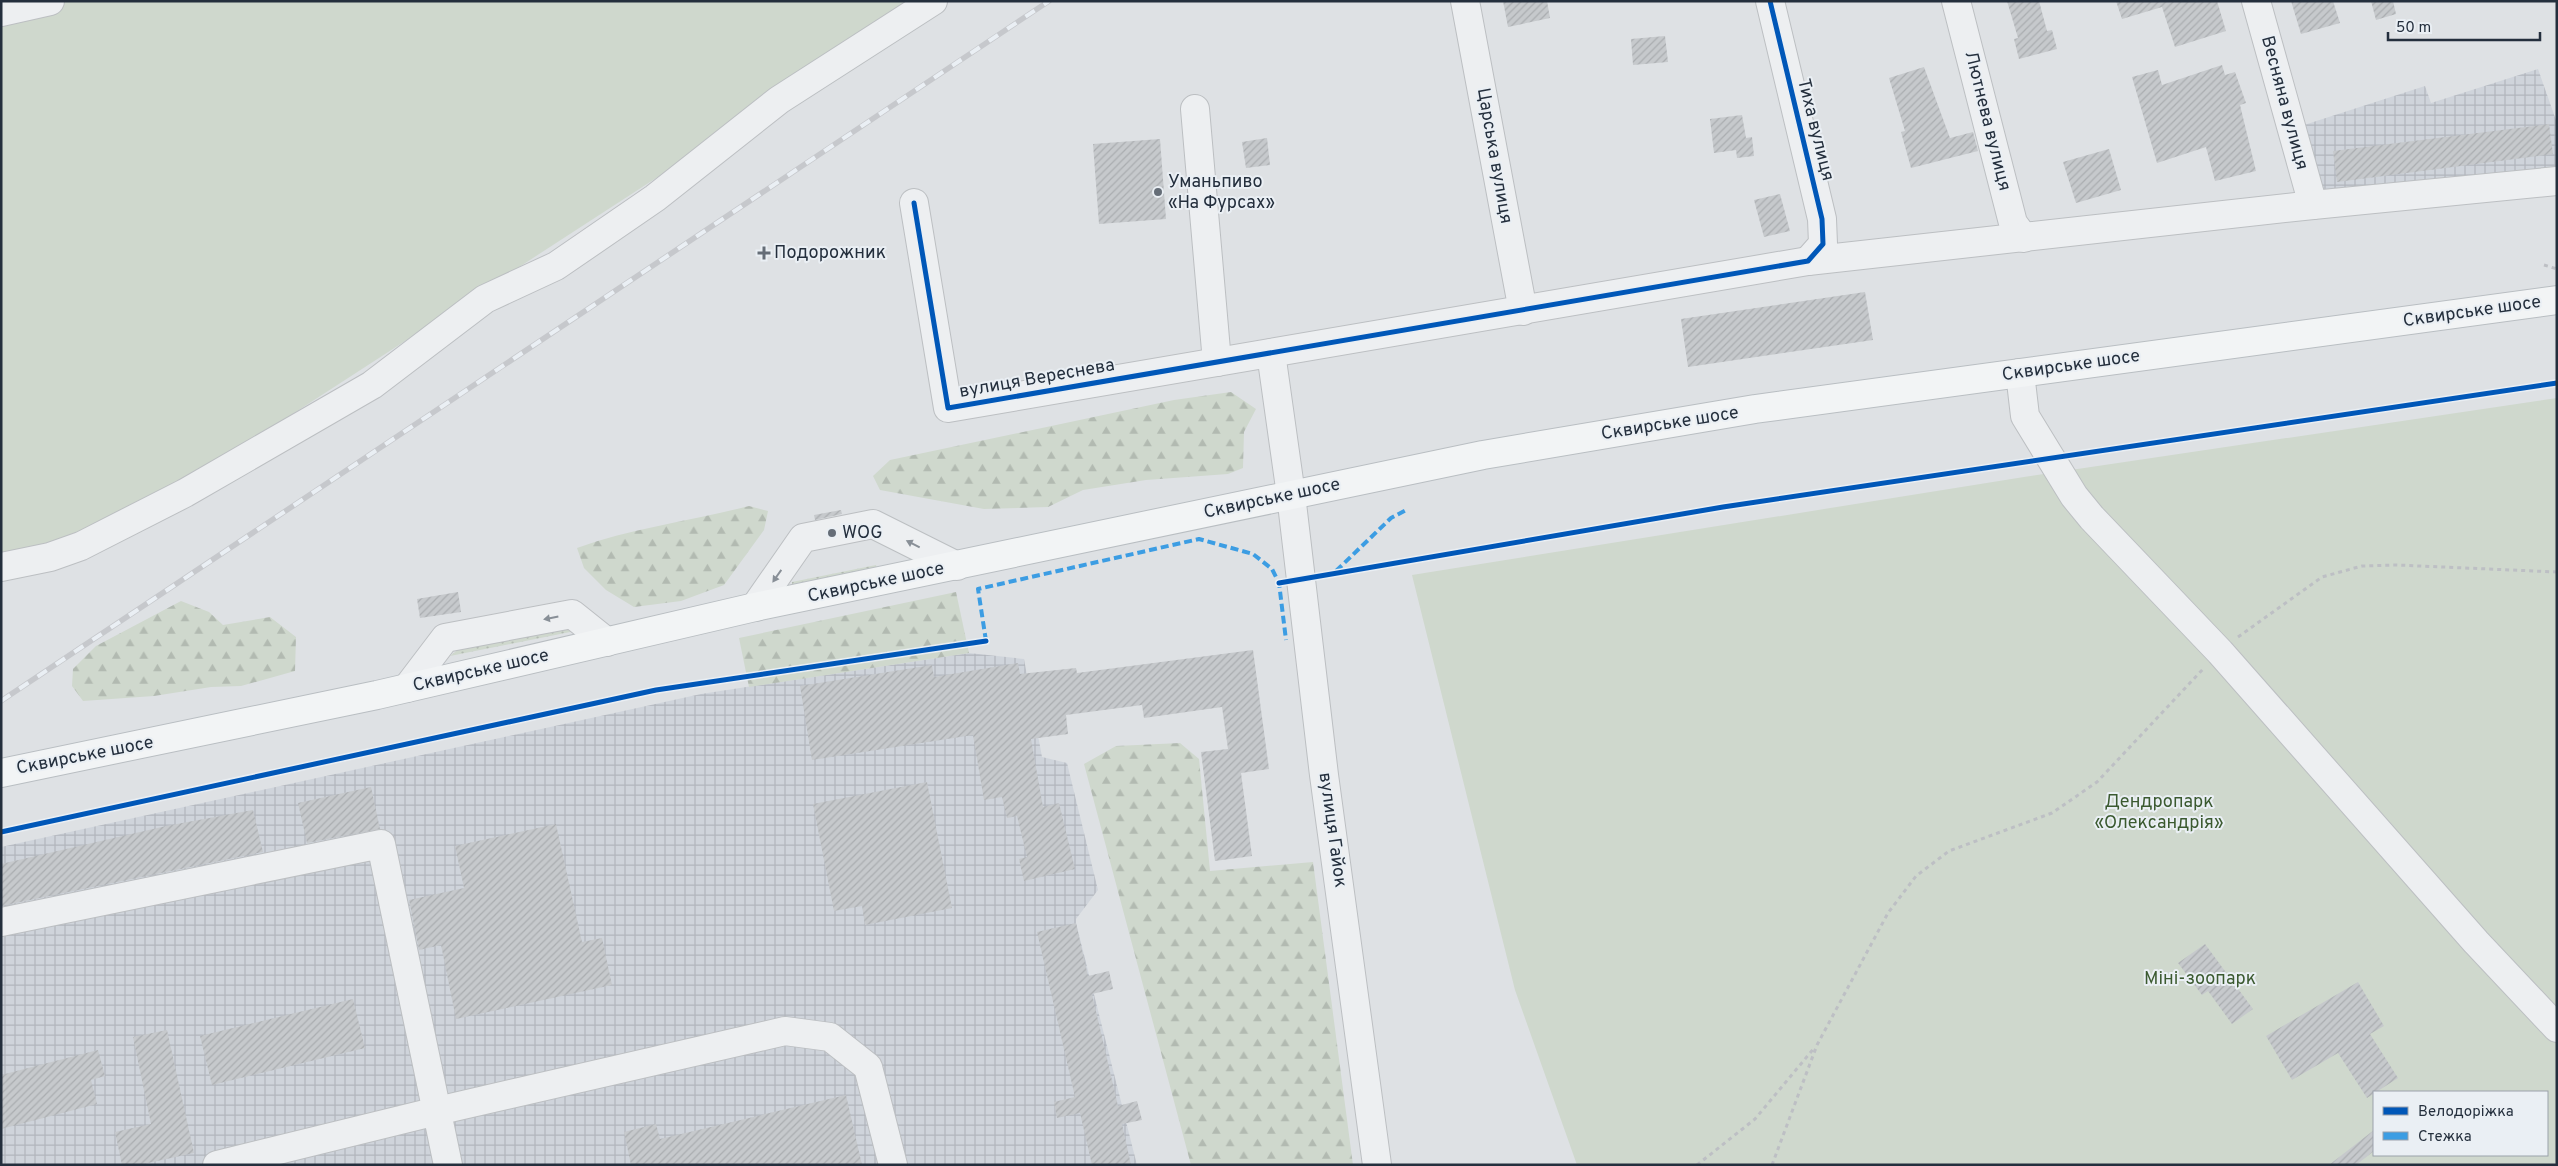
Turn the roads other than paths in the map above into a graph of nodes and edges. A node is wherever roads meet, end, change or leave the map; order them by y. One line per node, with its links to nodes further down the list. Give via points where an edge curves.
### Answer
1 (50, 1): 7 (street)
2 (934, 1): 21 (street, via 779,100 655,198 556,266 485,300 372,385 185,493 81,546 50,557)
3 (1466, 1): 15 (street, Царська вулиця)
4 (1770, 1): 13 (street, Тиха вулиця, via 1822,219 1823,244)
5 (1956, 1): 12 (street, Лютнева вулиця, via 2013,223)
6 (2256, 1): 11 (street, Весняна вулиця)
7 (1, 12)
8 (1196, 109): 17 (street)
9 (2557, 181): 11 (street)
10 (914, 203): 17 (street, вулиця Вереснева, via 948,408)
11 (2312, 205): 12 (street)
12 (2024, 238): 13 (street)
13 (1808, 261): 15 (street)
14 (2557, 300): 18 (main road, Сквирське шосе)
15 (1523, 311): 16 (street)
16 (1271, 353): 17 (street); 19 (street, вулиця Гайок)
17 (1217, 362)
18 (2020, 373): 19 (main road, Сквирське шосе, via 1755,410 1492,453); 27 (street, via 2025,416 2074,496 2092,518 2220,652 2470,935)
19 (1291, 495): 20 (main road, Сквирське шосе); 32 (street, вулиця Гайок, via 1324,776)
20 (957, 566): 22 (main road, Сквирське шосе); 22 (street, one-way to 22, via 873,524 803,538)
21 (1, 567)
22 (754, 607): 23 (main road, Сквирське шосе)
23 (607, 642): 24 (main road, Сквирське шосе); 24 (street, one-way to 24, via 572,614 444,638)
24 (407, 688): 25 (main road, Сквирське шосе)
25 (1, 773)
26 (1, 922): 28 (street, via 381,844)
27 (2557, 1028)
28 (437, 1111): 29 (street); 30 (street); 31 (street, via 785,1031 830,1037 868,1068)
29 (217, 1165)
30 (448, 1165)
31 (893, 1165)
32 (1377, 1165)

